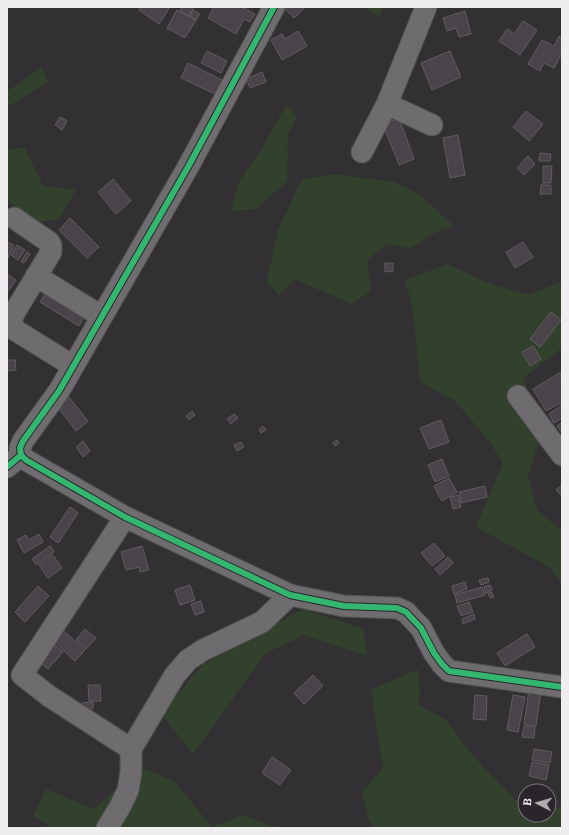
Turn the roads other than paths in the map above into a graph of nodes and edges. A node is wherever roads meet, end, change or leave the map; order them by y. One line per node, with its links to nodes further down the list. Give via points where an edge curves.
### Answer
1 (274, 7): 8 (street, via 188,167)
2 (426, 7): 3 (street)
3 (387, 104): 4 (street); 5 (street)
4 (432, 124)
5 (362, 152)
6 (14, 218): 7 (street, via 51,244 51,252)
7 (36, 276): 8 (street); 9 (street, via 13,315 13,327)
8 (101, 316): 9 (street)
9 (73, 366): 12 (street, via 59,391 23,441)
10 (518, 396): 11 (street)
11 (562, 455)
12 (14, 461): 13 (street, via 26,460)
13 (125, 517): 14 (street); 16 (street, via 22,675)
14 (290, 595): 15 (street, via 344,606 397,608 406,612 421,628 434,653 449,670); 16 (street, via 262,622 203,650 188,660 175,675)
15 (562, 687)
16 (131, 749): 17 (street, via 128,790)
17 (107, 828)

